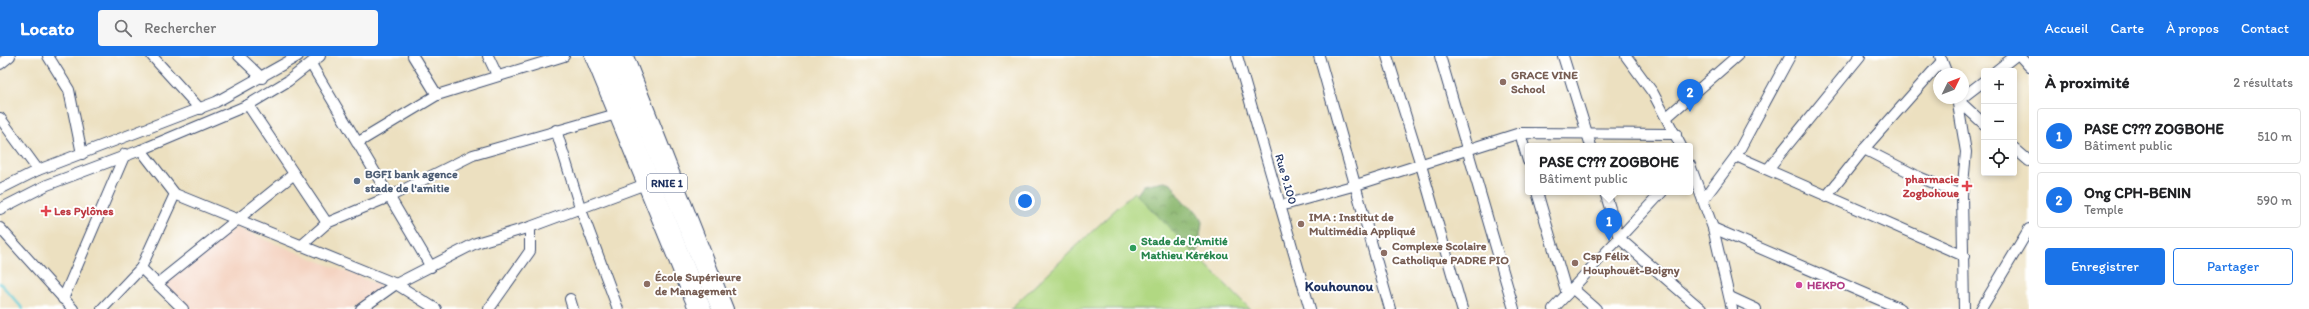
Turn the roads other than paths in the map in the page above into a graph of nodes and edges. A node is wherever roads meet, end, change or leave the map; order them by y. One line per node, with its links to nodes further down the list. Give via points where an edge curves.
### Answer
1 (10, 56): 26 (street)
2 (48, 56): 55 (street, via 69,90)
3 (152, 56): 38 (street)
4 (239, 56): 31 (street)
5 (298, 56): 31 (street)
6 (320, 56): 27 (street)
7 (413, 56): 34 (street)
8 (488, 56): 30 (street)
9 (564, 56): 30 (street)
10 (590, 56): 39 (street)
11 (602, 56): 104 (highway, RNIE 1)
12 (616, 56): 105 (highway, RNIE 1)
13 (628, 56): 106 (street)
14 (1237, 56): 75 (street, Rue 9.100)
15 (1319, 56): 65 (street)
16 (1387, 56): 59 (street)
17 (1440, 56): 52 (street)
18 (1563, 56): 45 (street)
19 (1626, 56): 40 (street)
20 (1735, 56): 40 (street)
21 (1790, 56): 57 (street)
22 (1860, 56): 60 (street)
23 (2015, 56): 29 (street)
24 (2020, 56): 28 (street)
25 (1941, 59): 50 (street)
26 (0, 64)
27 (311, 64): 37 (street); 47 (street)
28 (2029, 66)
29 (2000, 68)
30 (497, 75): 34 (street)
31 (262, 78): 38 (street)
32 (1981, 83): 33 (street)
33 (1969, 92)
34 (437, 95): 47 (street)
35 (1961, 104): 71 (street, via 1966,152)
36 (1965, 104): 42 (street)
37 (248, 105): 51 (street); 63 (street)
38 (200, 109): 55 (street)
39 (613, 114): 43 (street); 64 (street)
40 (1667, 116): 46 (street)
41 (0, 118): 61 (street)
42 (1981, 121)
43 (556, 130): 72 (street, via 473,155); 76 (street)
44 (1520, 133): 45 (street); 52 (street); 53 (street)
45 (1587, 134): 46 (street); 48 (street)
46 (1676, 134): 49 (street)
47 (357, 143): 72 (street)
48 (1590, 143)
49 (1680, 143)
50 (1864, 149): 71 (street); 73 (street)
51 (141, 150): 56 (street); 67 (street)
52 (1468, 150): 59 (street); 110 (street)
53 (1525, 150)
54 (2017, 151): 58 (street)
55 (82, 154): 61 (street)
56 (125, 154): 77 (street, via 47,185); 93 (street)
57 (1736, 156): 60 (street); 74 (street)
58 (2029, 161)
59 (1421, 165): 65 (street); 109 (street)
60 (1768, 169): 73 (street)
61 (38, 170): 66 (street)
62 (1693, 173): 74 (street)
63 (294, 174): 78 (street); 79 (street)
64 (643, 185): 76 (street); 103 (street)
65 (1356, 185): 75 (street); 108 (street)
66 (0, 188)
67 (175, 194): 78 (street); 88 (street)
68 (1538, 195): 91 (street)
69 (1606, 195): 84 (street)
70 (1659, 195): 84 (street)
71 (1962, 195): 86 (street)
72 (389, 197): 79 (street); 87 (street)
73 (1826, 197): 86 (street)
74 (1703, 200): 82 (street)
75 (1280, 206): 107 (street, Rue 9.100)
76 (580, 207): 80 (street); 102 (street)
77 (0, 209)
78 (238, 221): 85 (street); 89 (street)
79 (327, 222): 85 (street)
80 (530, 227): 87 (street, via 476,243); 100 (street, via 530,251)
81 (0, 228): 93 (street)
82 (1713, 228): 92 (street); 116 (street)
83 (2028, 232): 118 (street)
84 (1619, 238): 91 (street); 113 (street)
85 (301, 246): 90 (street)
86 (1964, 256): 117 (street)
87 (431, 267): 90 (street)
88 (141, 268): 89 (street); 96 (street)
89 (157, 284): 97 (street)
90 (396, 284): 98 (street); 99 (street)
91 (1569, 291): 111 (street); 112 (street)
92 (1730, 298): 114 (street); 115 (street)
93 (63, 299): 95 (street)
94 (570, 299): 101 (street)
95 (73, 309)
96 (102, 309)
97 (183, 309)
98 (361, 309)
99 (436, 309)
100 (489, 309)
101 (573, 309)
102 (618, 309)
103 (694, 309)
104 (704, 309)
105 (719, 309)
106 (728, 309)
107 (1310, 309)
108 (1390, 309)
109 (1462, 309)
110 (1514, 309)
111 (1553, 309)
112 (1596, 309)
113 (1701, 309)
114 (1732, 309)
115 (1756, 309)
116 (1901, 309)
117 (1964, 309)
118 (1981, 309)

